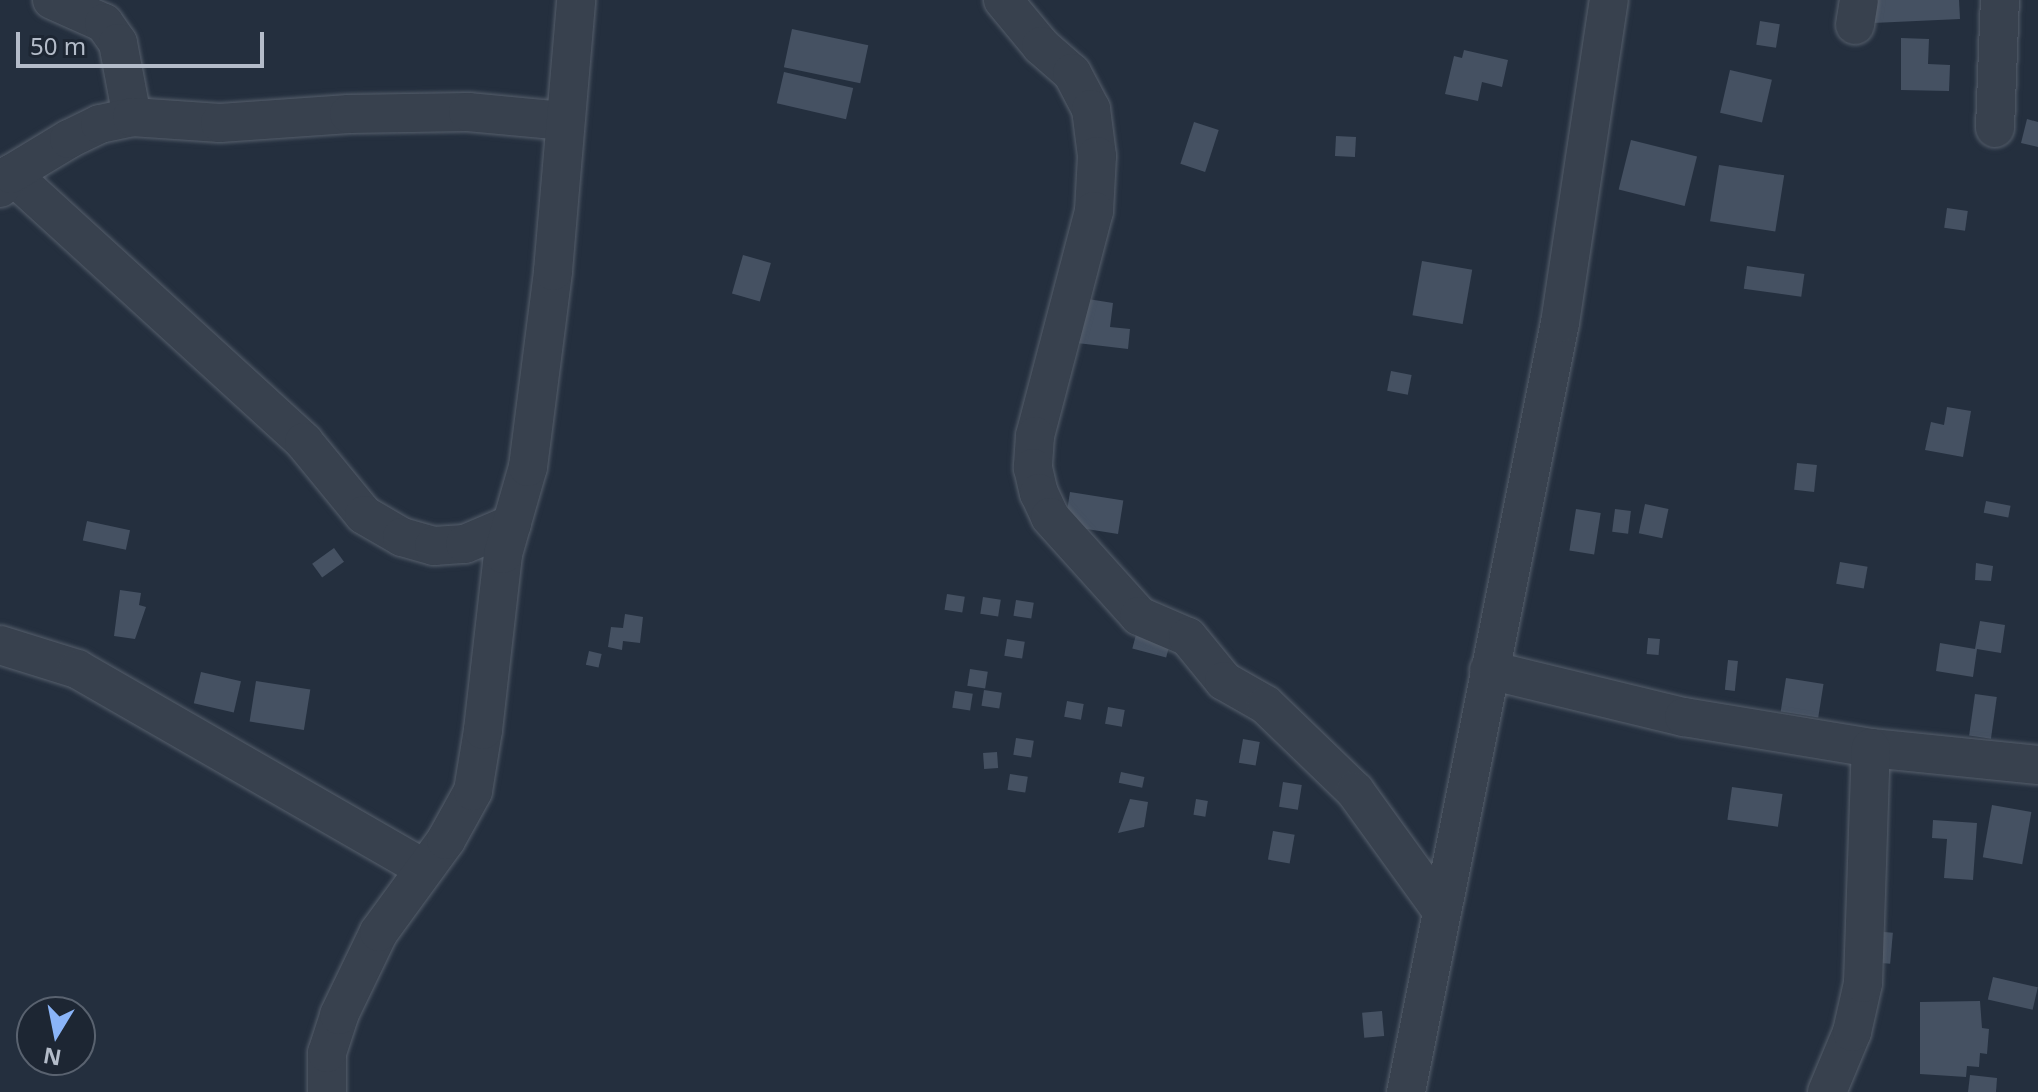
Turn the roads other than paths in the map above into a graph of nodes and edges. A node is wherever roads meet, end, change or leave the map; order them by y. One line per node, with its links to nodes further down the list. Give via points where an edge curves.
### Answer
1 (52, 0): 6 (street, via 104,23 118,43)
2 (576, 0): 7 (street)
3 (1003, 0): 16 (street, via 1072,73 1091,109 1097,156 1094,211 1035,436 1033,468 1044,505 1139,616 1188,637 1224,681 1266,705 1355,791)
4 (1609, 0): 12 (street, via 1560,323)
5 (2000, 0): 8 (street)
6 (132, 117): 7 (street, via 220,123 468,112); 9 (street, via 100,124)
7 (563, 121): 10 (street, via 553,271 528,467)
8 (1995, 128)
9 (5, 181): 10 (street, via 304,442 364,515 402,537 434,546 465,544)
10 (512, 524): 15 (street, via 503,554 473,791 446,840)
11 (0, 645): 15 (street, via 77,669)
12 (1489, 670): 13 (street, via 1684,717); 16 (street)
13 (1871, 748): 14 (street); 19 (street, via 1863,983 1852,1032)
14 (2038, 765)
15 (423, 868): 17 (street, via 379,932 339,1015 327,1053)
16 (1442, 911): 18 (street)
17 (327, 1092)
18 (1406, 1092)
19 (1827, 1092)

